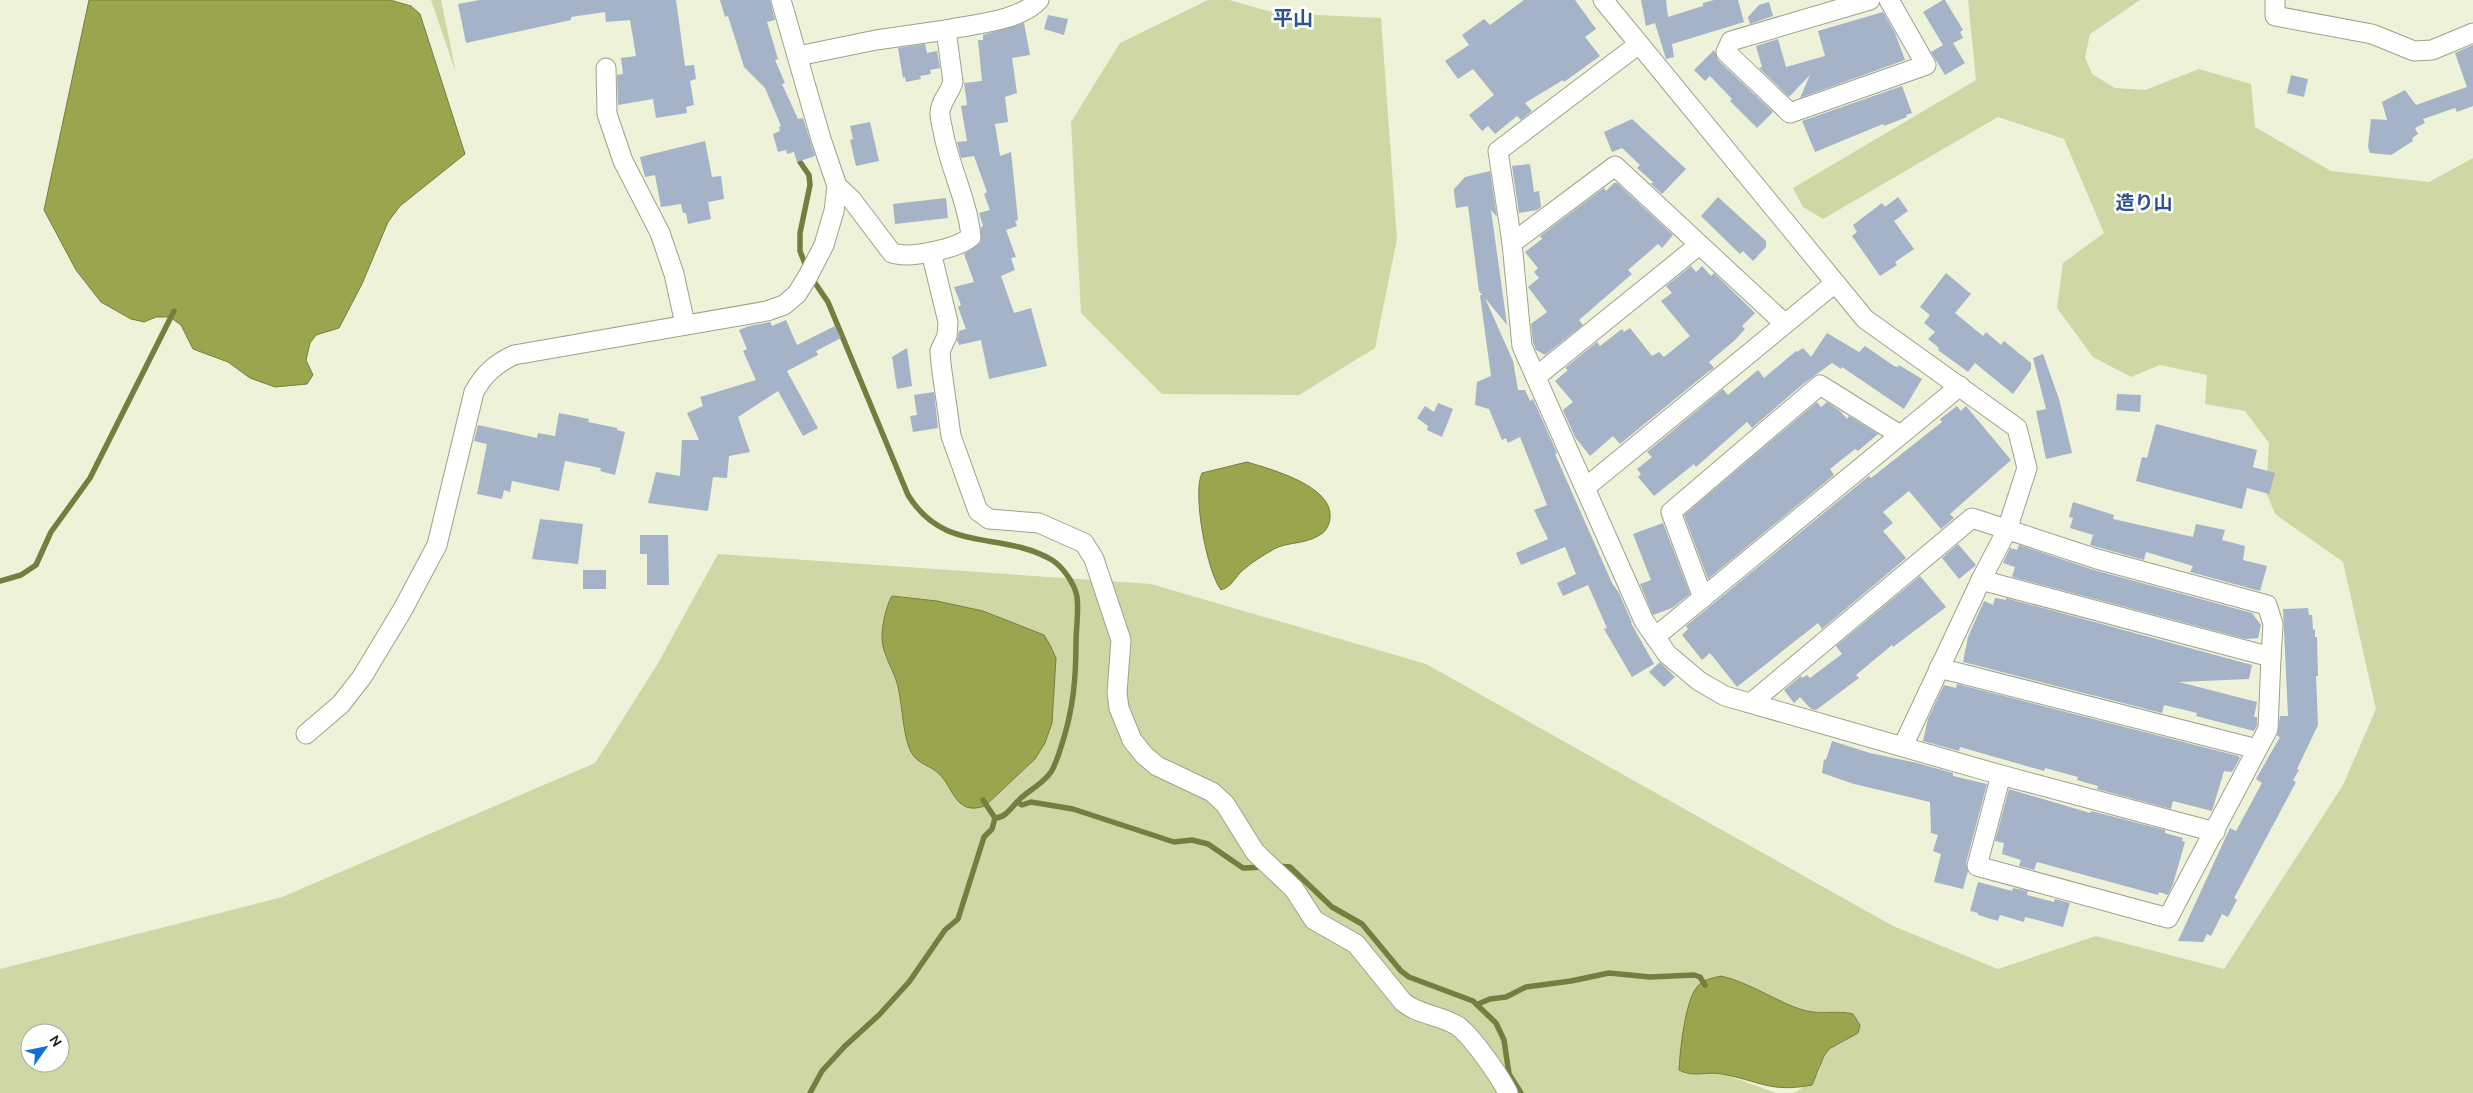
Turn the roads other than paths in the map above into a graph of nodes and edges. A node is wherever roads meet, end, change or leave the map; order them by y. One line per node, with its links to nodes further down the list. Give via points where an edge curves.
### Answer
1 (781, 0): 10 (street)
2 (1039, 0): 7 (street, via 1031,9 1013,16)
3 (1603, 0): 9 (street)
4 (1870, 0): 5 (street, via 1731,41 1726,52 1790,114 1926,65)
5 (1889, 0)
6 (2275, 0): 8 (street, via 2275,16 2372,34 2414,51 2432,50)
7 (946, 30): 10 (street); 15 (street, via 953,82 940,114 971,236 963,243)
8 (2473, 33)
9 (1639, 44): 13 (street, via 1498,152); 16 (street)
10 (798, 56): 12 (street)
11 (606, 68): 18 (street, via 607,114 623,161 660,233 674,274)
12 (837, 186): 15 (street, via 852,200 892,253 900,256); 18 (street, via 824,245 797,294 784,305 758,313)
13 (1512, 243): 14 (street, via 1615,166); 19 (street, via 1522,346)
14 (1699, 245): 17 (street); 19 (street)
15 (931, 252): 35 (street, via 948,322 947,336 940,351 951,436 978,511 989,519 1039,523 1084,543 1094,559 1121,640 1117,693 1119,708 1132,740 1157,766 1212,792 1225,804 1255,852 1294,889 1314,920 1356,944 1412,1009 1457,1025 1470,1036)
16 (1835, 283): 17 (street); 20 (street, via 1866,319)
17 (1784, 323): 22 (street)
18 (685, 324): 30 (street, via 514,355 496,364 482,378 474,392 438,545 362,677 341,704)
19 (1537, 376): 22 (street)
20 (1960, 386): 21 (street); 23 (street, via 2017,428 2028,468)
21 (1900, 435): 25 (street); 25 (street, via 1820,385 1671,512)
22 (1584, 488): 26 (street, via 1644,621)
23 (2007, 530): 24 (street); 27 (street, via 2097,560 2267,605 2272,624); 29 (street, via 1972,518)
24 (1980, 580): 27 (street); 28 (street)
25 (1703, 598): 26 (street)
26 (1655, 637): 29 (street, via 1667,654 1699,681 1725,696)
27 (2271, 657): 32 (street, via 2268,730)
28 (1939, 668): 31 (street); 32 (street)
29 (1751, 703): 31 (street)
30 (306, 734)
31 (1903, 746): 33 (street)
32 (2258, 749): 34 (street)
33 (2001, 775): 34 (street); 34 (street, via 1977,866 2168,918)
34 (2215, 832)
35 (1508, 1093)

